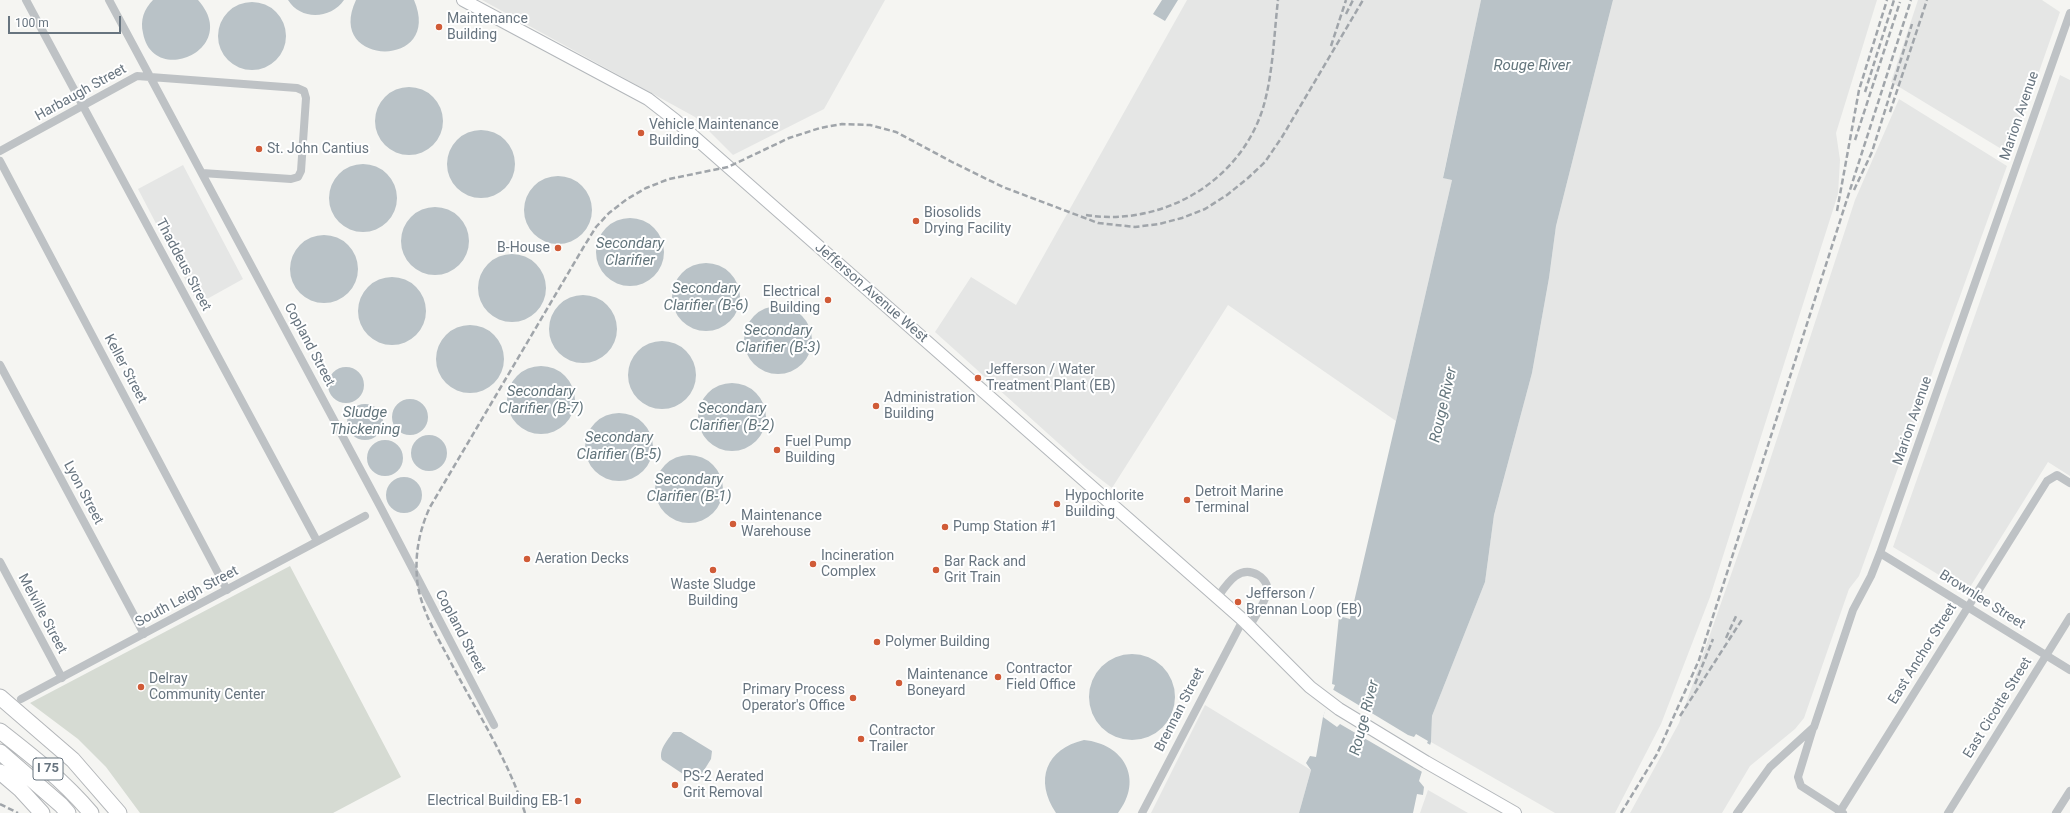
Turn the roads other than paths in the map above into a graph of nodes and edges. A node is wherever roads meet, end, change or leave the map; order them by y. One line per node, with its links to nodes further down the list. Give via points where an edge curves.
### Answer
1 (26, 0): 6 (street, Thaddeus Street)
2 (109, 0): 5 (street, Copland Street)
3 (464, 0): 17 (main road, Jefferson Avenue West, via 648,99 675,120)
4 (2070, 13): 14 (street, Marion Avenue)
5 (149, 76): 6 (street, Harbaugh Street, via 137,76); 9 (street, Copland Street); 9 (street, Harbaugh Street, via 297,88 304,91 306,98 303,146 301,171 298,177 291,179)
6 (83, 106): 7 (street, Harbaugh Street); 13 (street, Thaddeus Street)
7 (0, 150)
8 (0, 161): 16 (street, Keller Street)
9 (202, 173): 27 (street, Copland Street)
10 (0, 365): 21 (street, Lyon Street)
11 (2070, 483): 18 (street, East Anchor Street, via 2057,475 2051,478)
12 (365, 516): 13 (street, South Leigh Street)
13 (317, 542): 16 (street, South Leigh Street)
14 (1880, 552): 18 (street, Brownlee Street); 28 (street, Marion Avenue, via 1854,610)
15 (0, 562): 24 (street, Melville Street)
16 (228, 590): 21 (street, South Leigh Street)
17 (1217, 598): 20 (main road, Jefferson Avenue West); 20 (street, Brennan Street, via 1232,578 1246,571 1262,577 1267,586 1266,595)
18 (1968, 606): 22 (street, Brownlee Street); 33 (street, East Anchor Street)
19 (2070, 617): 22 (street, East Cicotte Street)
20 (1246, 623): 38 (street, Brennan Street); 39 (main road, Jefferson Avenue West, via 1324,699)
21 (144, 634): 24 (street, South Leigh Street)
22 (2046, 655): 23 (street, Brownlee Street); 41 (street, East Cicotte Street)
23 (2070, 670)
24 (62, 678): 26 (street, South Leigh Street)
25 (0, 697): 37 (highway, via 73,760)
26 (21, 699)
27 (494, 725)
28 (1814, 727): 33 (street, via 1798,782); 40 (street, Marion Avenue, via 1770,767)
29 (0, 731): 36 (highway, I 75, via 46,767)
30 (0, 752): 35 (highway, I 75)
31 (0, 772): 34 (highway)
32 (2070, 791): 42 (street)
33 (1841, 812)
34 (42, 813)
35 (68, 813)
36 (91, 813)
37 (119, 813)
38 (1142, 813)
39 (1515, 813)
40 (1737, 813)
41 (1948, 813)
42 (2056, 813)

